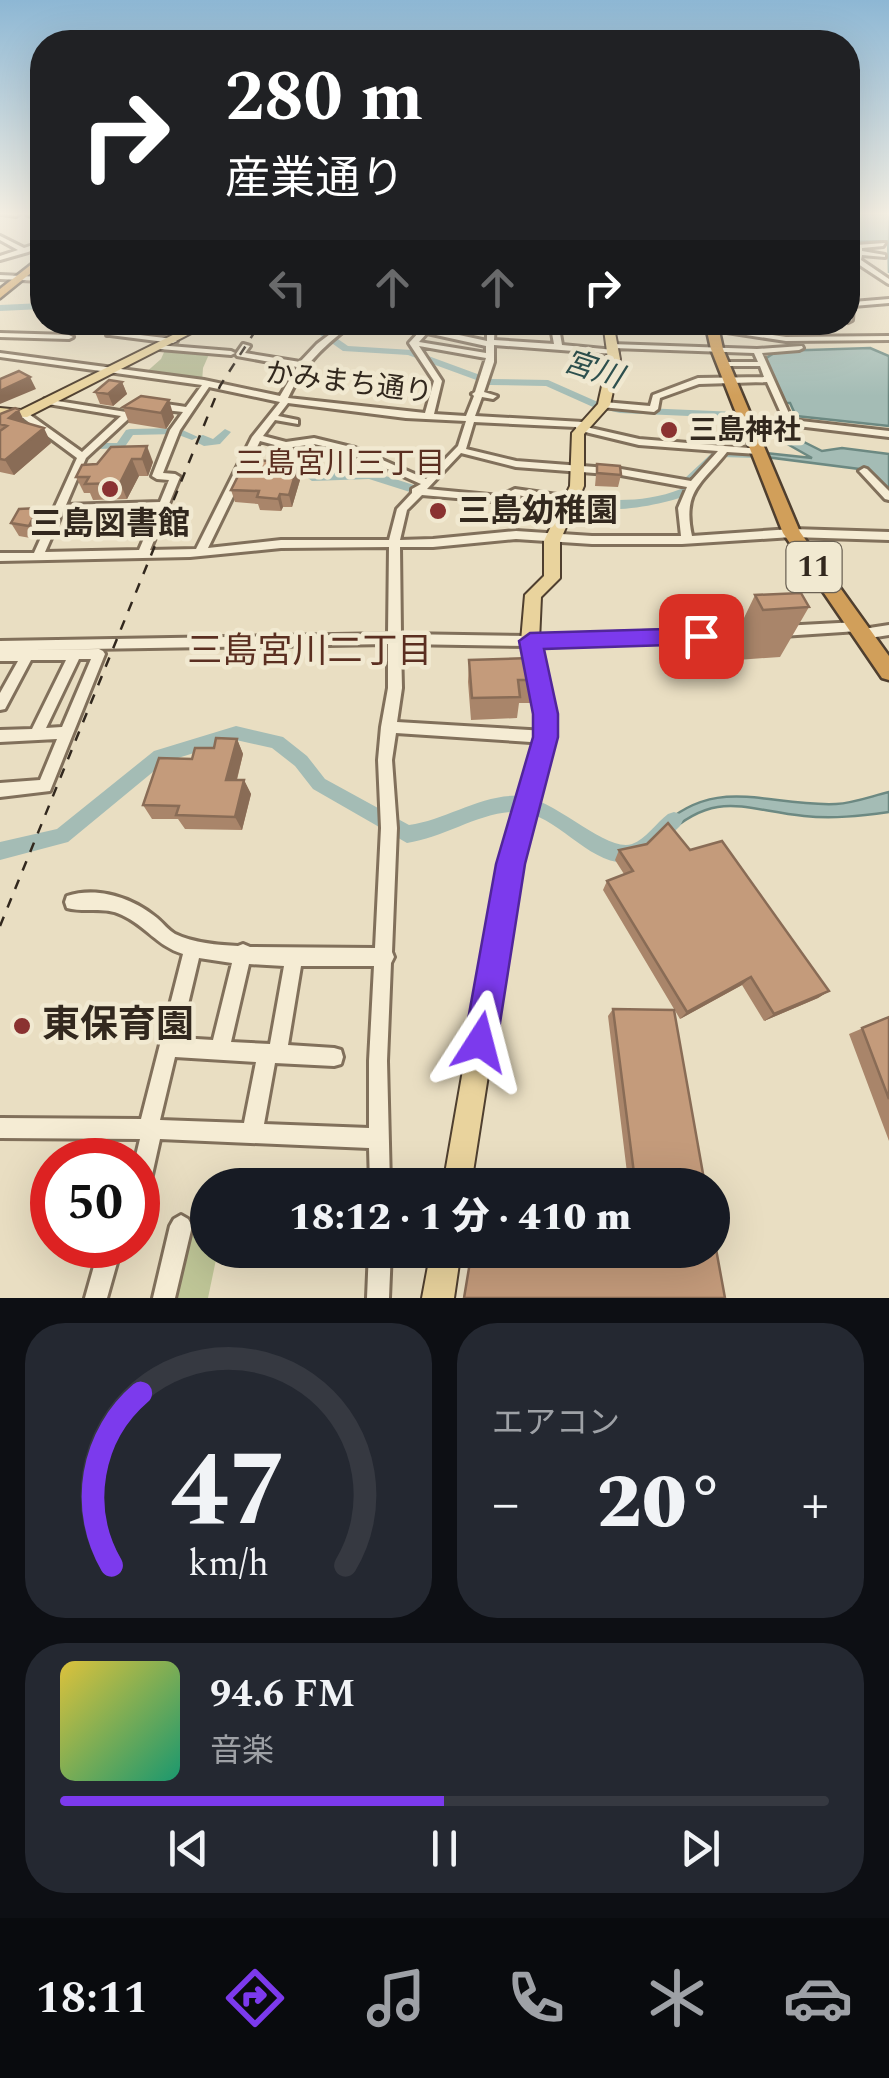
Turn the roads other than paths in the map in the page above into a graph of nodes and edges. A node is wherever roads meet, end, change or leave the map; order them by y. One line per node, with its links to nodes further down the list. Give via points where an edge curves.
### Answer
1 (7, 280): 3 (highway)
2 (860, 292): 4 (street)
3 (0, 295)
4 (889, 301)
5 (0, 335): 17 (street)
6 (131, 335): 20 (street)
7 (184, 335): 20 (main road)
8 (330, 335): 34 (street)
9 (425, 335): 28 (street)
10 (462, 335): 21 (street)
11 (490, 335): 21 (street)
12 (556, 335): 25 (street)
13 (611, 335): 22 (main road)
14 (714, 335): 26 (highway, 11)
15 (773, 335): 19 (street)
16 (889, 336): 19 (street)
17 (68, 337)
18 (214, 339): 27 (street)
19 (800, 339): 29 (street, via 799,348)
20 (173, 341): 24 (main road)
21 (490, 343): 25 (street); 32 (street)
22 (614, 345): 25 (street); 26 (street); 43 (main road)
23 (246, 346): 34 (street, via 240,354)
24 (160, 347): 27 (street); 35 (main road)
25 (558, 347)
26 (717, 349): 29 (street); 36 (highway, 11)
27 (195, 350): 30 (street)
28 (417, 350): 32 (street); 48 (street, via 438,382)
29 (758, 351): 33 (street)
30 (231, 353)
31 (0, 355): 35 (street, かみまち通り)
32 (491, 356): 39 (street)
33 (764, 364): 36 (street); 37 (street)
34 (301, 365): 41 (street)
35 (111, 370): 38 (street, かみまち通り); 42 (main road)
36 (726, 371): 37 (street); 43 (street, via 656,397 654,409); 53 (highway, 11)
37 (770, 379): 52 (street)
38 (207, 384): 41 (street, かみまち通り); 44 (street)
39 (476, 394): 40 (street); 50 (street)
40 (493, 396)
41 (285, 400): 48 (street, かみまち通り); 49 (street)
42 (48, 401): 46 (main road); 47 (street)
43 (602, 407): 54 (main road)
44 (187, 410): 47 (street, via 147,405); 68 (street, via 158,476 175,477)
45 (0, 412): 46 (main road)
46 (24, 414): 55 (street); 61 (street)
47 (128, 414): 61 (street)
48 (428, 416): 50 (street, かみまち通り)
49 (273, 418): 51 (street); 57 (street)
50 (470, 418): 54 (street, かみまち通り); 58 (street)
51 (294, 422)
52 (790, 422): 53 (street); 56 (street)
53 (750, 423): 59 (highway, 11)
54 (581, 427): 60 (street, かみまち通り); 62 (main road)
55 (0, 428)
56 (889, 434)
57 (256, 438): 65 (street, via 333,445); 75 (street)
58 (459, 450): 62 (street, via 516,464); 65 (street)
59 (758, 451): 60 (street, かみまち通り); 70 (highway, 11)
60 (722, 452): 64 (street)
61 (82, 457): 69 (street)
62 (578, 468): 64 (street); 67 (main road)
63 (864, 472): 66 (street)
64 (687, 484): 73 (street, via 682,520)
65 (420, 486): 67 (street, via 502,499 515,492); 74 (street, via 402,509)
66 (889, 497)
67 (571, 500): 71 (main road)
68 (163, 505): 69 (street); 76 (street)
69 (60, 508): 77 (street)
70 (792, 532): 72 (street); 73 (street); 80 (highway, 11)
71 (558, 534): 73 (street); 74 (street); 84 (main road, via 550,551 552,578 533,595)
72 (889, 536)
73 (688, 539)
74 (394, 544): 75 (street); 82 (street)
75 (200, 552): 76 (street)
76 (143, 554): 77 (street)
77 (38, 556): 78 (street)
78 (0, 557)
79 (889, 630): 80 (street)
80 (860, 631): 84 (street); 88 (highway, 11)
81 (135, 636): 83 (street, via 242,633)
82 (395, 640): 83 (street); 84 (street); 90 (street)
83 (278, 641): 85 (street)
84 (530, 641): 94 (main road)
85 (1, 649): 87 (street)
86 (74, 654): 87 (street); 91 (street, via 99,654); 92 (street)
87 (27, 655): 89 (street)
88 (889, 672)
89 (0, 705)
90 (388, 727): 94 (street); 100 (street)
91 (67, 732): 92 (street); 95 (street, via 45,786)
92 (36, 734): 93 (street)
93 (0, 736)
94 (546, 737): 111 (main road, via 510,864)
95 (0, 790)
96 (72, 902): 97 (street, via 110,900 172,942)
97 (194, 948): 98 (street); 101 (street)
98 (243, 954): 99 (street); 102 (street)
99 (294, 955): 100 (street); 103 (street)
100 (385, 957): 109 (street)
101 (168, 1047): 102 (street); 106 (street)
102 (220, 1050): 103 (street)
103 (272, 1052): 104 (street); 107 (street)
104 (334, 1057)
105 (0, 1128): 106 (street)
106 (150, 1129): 107 (street); 108 (street)
107 (252, 1133): 109 (street)
108 (148, 1138)
109 (380, 1138): 110 (street)
110 (380, 1168)
111 (460, 1168)
112 (181, 1226): 117 (street)
113 (105, 1268): 116 (street)
114 (379, 1268): 118 (street)
115 (443, 1268): 119 (main road)
116 (96, 1298)
117 (164, 1298)
118 (378, 1298)
119 (438, 1298)

